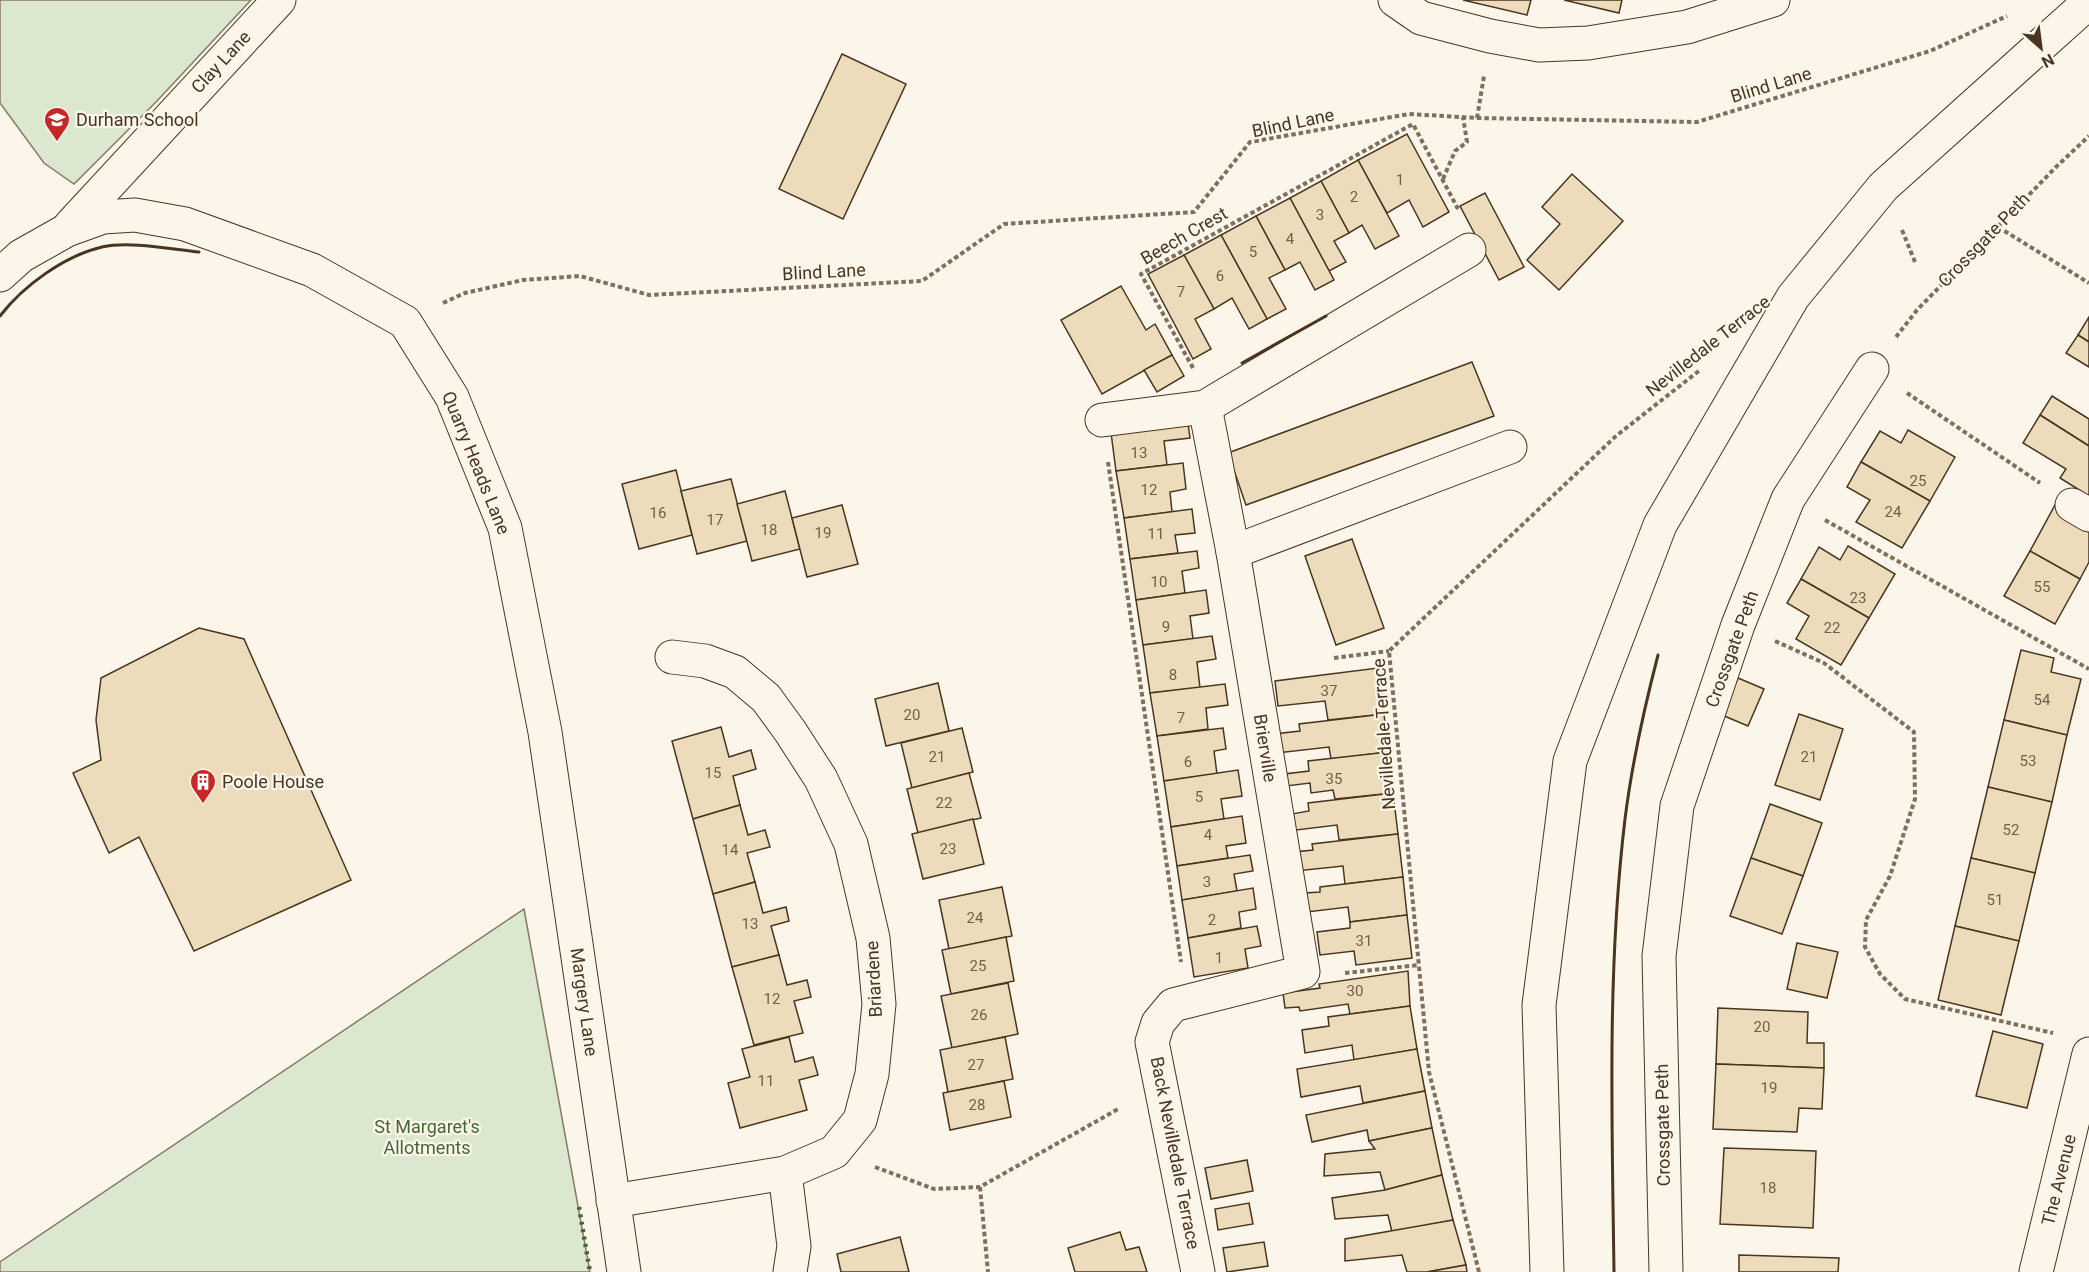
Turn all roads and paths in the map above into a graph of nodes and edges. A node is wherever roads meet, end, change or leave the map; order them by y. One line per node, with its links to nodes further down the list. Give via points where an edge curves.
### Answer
1 (279, 0): 13 (main road, Clay Lane)
2 (1395, 0): 3 (main road, via 1421,18 1539,45 1588,43 1687,27)
3 (1773, 0)
4 (2089, 2): 49 (main road, via 1875,196 1793,297 1660,525 1570,760 1539,1005)
5 (2011, 15): 8 (path, Blind Lane, via 1930,51 1696,122)
6 (1479, 103): 8 (path)
7 (1463, 117): 8 (path, Blind Lane); 10 (path, via 1467,142 1455,151); 18 (path, Blind Lane, via 1409,114 1250,142 1194,212 1004,224 922,280 649,295 580,276 523,280 465,292)
8 (1477, 118)
9 (2089, 136): 12 (path, Crossgate Peth)
10 (1443, 180): 14 (path, Beech Crest, via 1468,227); 21 (path, Beech Crest, via 1413,124 1141,274)
11 (1899, 221): 15 (path)
12 (1997, 227): 17 (path); 19 (path, Crossgate Peth, via 1917,310)
13 (67, 230): 16 (main road, Quarry Heads Lane, via 21,256); 18 (main road, Quarry Heads Lane, via 114,216 135,215 186,224 312,270)
14 (1469, 250): 22 (main road)
15 (1915, 262)
16 (0, 275)
17 (2089, 283)
18 (405, 322): 33 (main road, Quarry Heads Lane, via 452,397 505,528)
19 (1872, 369): 25 (main road, Crossgate Peth); 26 (path)
20 (1700, 370): 29 (path, Nevilledale Terrace, via 1616,436)
21 (1197, 376)
22 (1205, 407): 23 (main road); 27 (main road, Brierville)
23 (1102, 420): 36 (path)
24 (1510, 447): 27 (main road)
25 (1788, 499): 28 (main road, Crossgate Peth); 32 (path)
26 (2080, 510)
27 (1233, 552): 35 (main road, Brierville)
28 (1738, 625): 37 (path, via 1824,663 1914,732 1915,799 1890,876 1866,921 1865,947 1880,974 1905,999); 50 (main road, Crossgate Peth, via 1677,806 1659,956)
29 (1389, 651): 31 (path); 34 (path, Nevilledale Terrace)
30 (672, 657): 40 (main road, Briardene, via 705,661 735,672 766,698 820,779 851,844 873,938 879,1004 872,1074 860,1120)
31 (1334, 657)
32 (2089, 669)
33 (545, 732): 43 (main road, Margery Lane)
34 (1419, 965): 35 (path, via 1317,976); 48 (path, Nevilledale Terrace, via 1429,1072)
35 (1303, 972): 36 (main road)
36 (1180, 1003): 47 (main road, Back Nevilledale Terrace, via 1158,1023 1152,1042)
37 (2054, 1033)
38 (2089, 1054): 51 (main road, The Avenue)
39 (1120, 1108): 42 (path)
40 (834, 1152): 41 (main road, Briardene); 42 (path, via 934,1189)
41 (785, 1173): 43 (main road, Briardene); 45 (main road, via 794,1246)
42 (980, 1187): 46 (path)
43 (613, 1201): 44 (main road, Margery Lane)
44 (624, 1272)
45 (790, 1272)
46 (988, 1272)
47 (1198, 1272)
48 (1479, 1272)
49 (1546, 1272)
50 (1666, 1272)
51 (2037, 1272)

